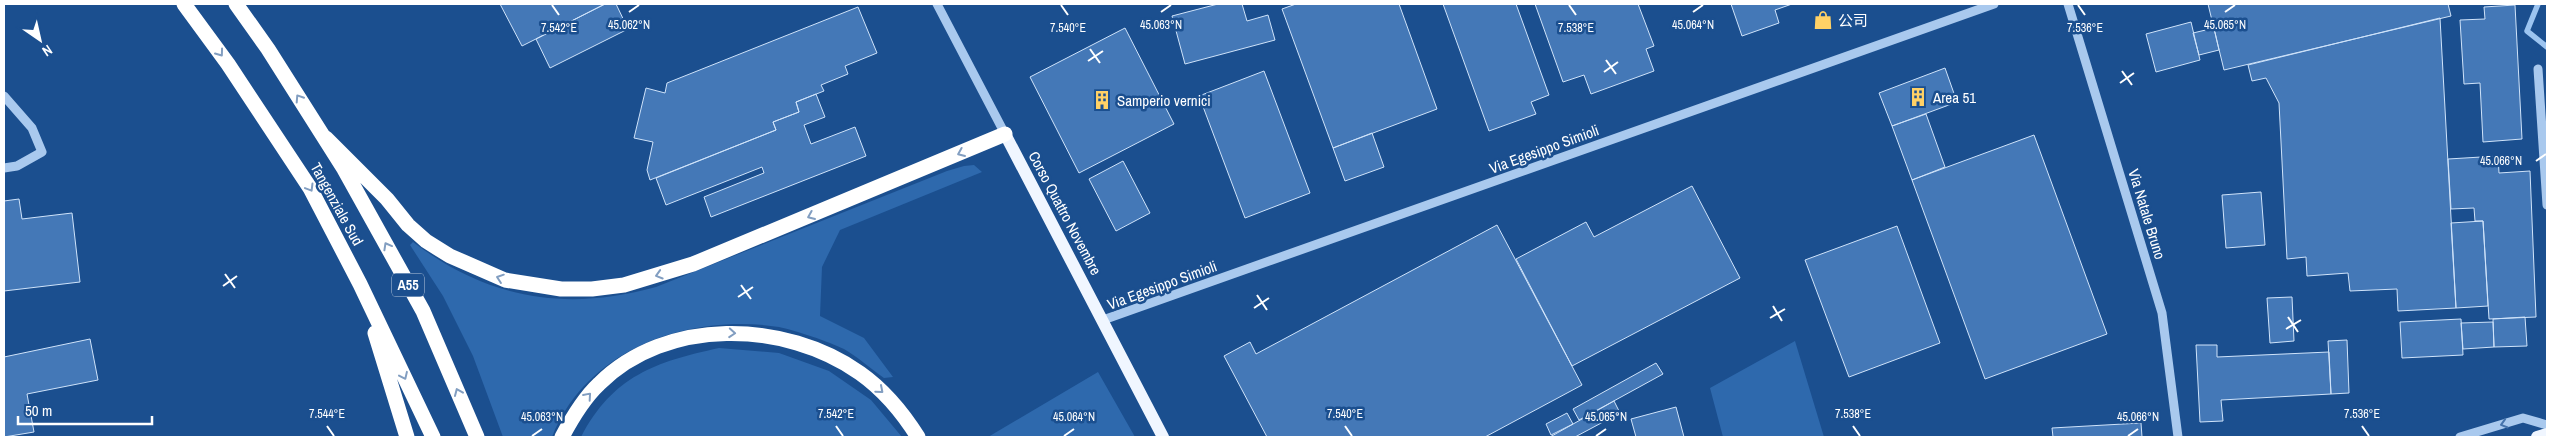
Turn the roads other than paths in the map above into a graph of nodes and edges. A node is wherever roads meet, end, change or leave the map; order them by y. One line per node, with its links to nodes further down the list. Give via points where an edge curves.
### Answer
1 (184, 4): 12 (highway, Tangenziale Sud, one-way to 12, via 310,188)
2 (236, 4): 9 (highway, Tangenziale Sud / A55, one-way to 2)
3 (936, 4): 8 (street, Corso Quattro Novembre)
4 (1994, 4): 13 (street, Via Egesippo Simioli)
5 (2068, 4): 22 (street, Via Natale Bruno, via 2162,313)
6 (2538, 69): 11 (street)
7 (4, 96): 10 (street, via 32,128 42,152 17,166)
8 (1005, 134): 9 (highway, one-way to 9, via 693,264 624,285 592,289 561,289 505,280 450,256 408,225 388,199); 13 (main road, Corso Quattro Novembre)
9 (326, 138): 18 (highway, Tangenziale Sud / A55, one-way to 9, via 423,311)
10 (4, 168)
11 (2547, 205)
12 (360, 284): 16 (highway); 17 (highway, Tangenziale Sud, one-way to 17)
13 (1103, 320): 21 (main road, Corso Quattro Novembre)
14 (2547, 425): 23 (street, one-way to 23, via 2523,418)
15 (2547, 434): 24 (main road)
16 (407, 437)
17 (433, 437)
18 (477, 437)
19 (562, 437): 20 (highway, one-way to 20, via 579,406 600,383 627,363 656,347 689,337 724,333 790,341 831,355 860,373 886,396)
20 (918, 437)
21 (1163, 437)
22 (2178, 437)
23 (2460, 437)
24 (2537, 437)

